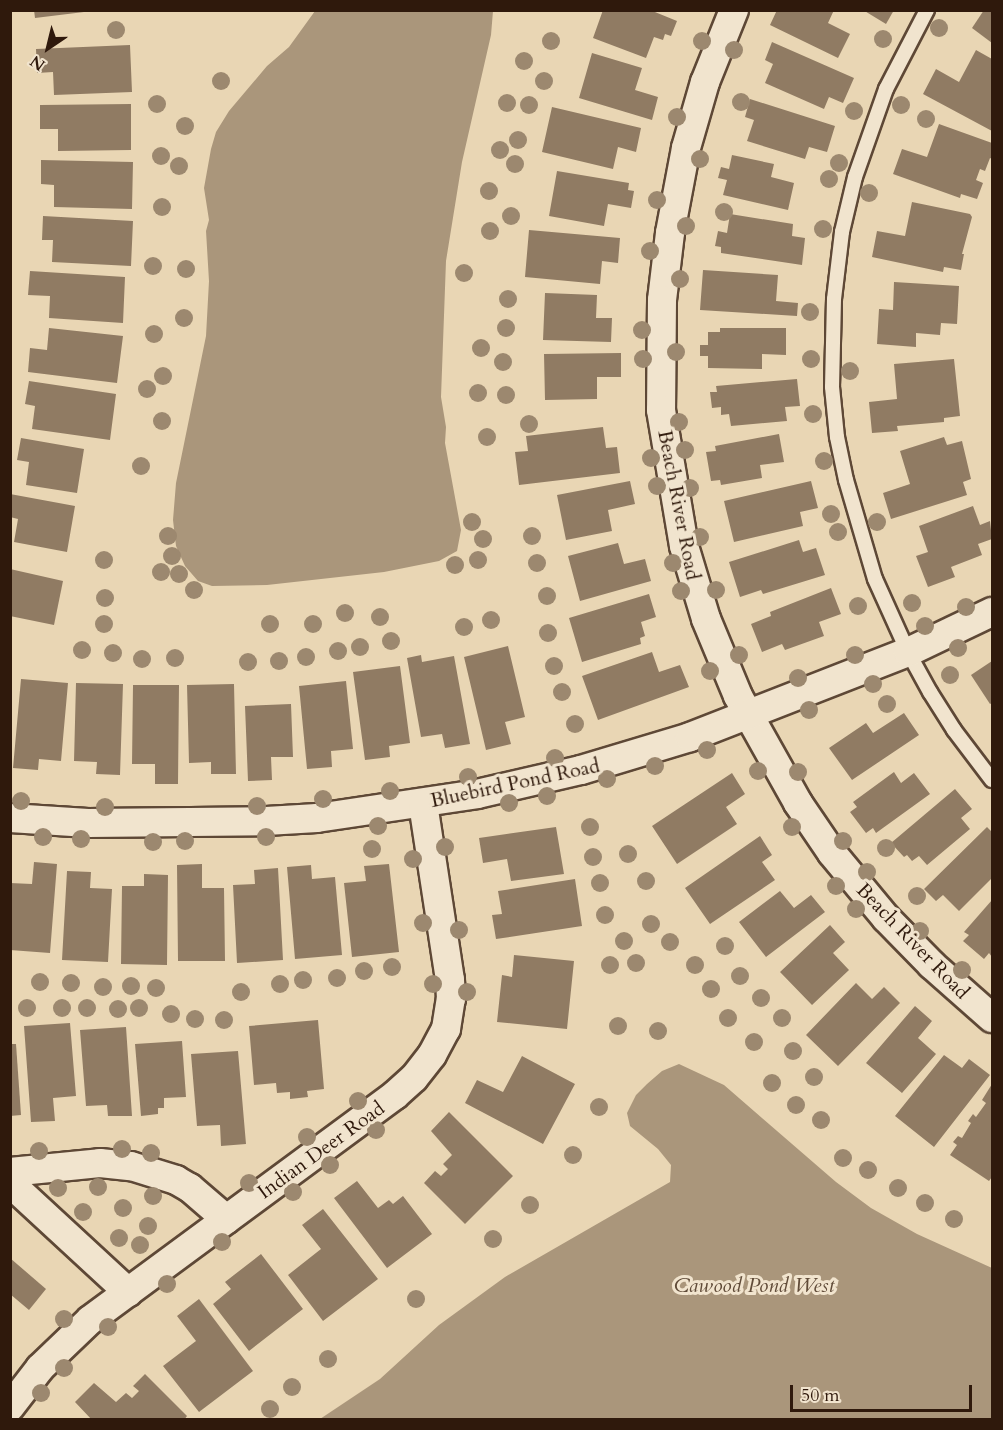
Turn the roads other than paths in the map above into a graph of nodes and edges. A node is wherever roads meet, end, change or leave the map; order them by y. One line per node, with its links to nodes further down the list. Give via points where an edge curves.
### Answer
1 (734, 10): 5 (street, Beach River Road, via 703,89 680,172 666,266 660,361 664,436 684,546 716,644)
2 (927, 10): 4 (lane, via 879,106 855,177 838,255 831,343 837,437 850,500 875,579)
3 (993, 612): 4 (street, Bluebird Pond Road)
4 (908, 652): 5 (street, Bluebird Pond Road); 6 (lane, via 948,722)
5 (747, 716): 7 (street, Bluebird Pond Road, via 600,765); 9 (street, Beach River Road, via 798,803 849,874 910,944)
6 (993, 780)
7 (423, 804): 8 (street, Bluebird Pond Road, via 317,818 211,823 88,823); 12 (street, Indian Deer Road, via 450,980 449,1015 440,1043 404,1088)
8 (10, 818)
9 (993, 1018)
10 (10, 1172): 12 (street, via 100,1163 138,1168 190,1188)
11 (10, 1183): 13 (street)
12 (226, 1219): 13 (street, Indian Deer Road)
13 (128, 1292): 14 (street, Indian Deer Road, via 55,1353)
14 (10, 1407)

